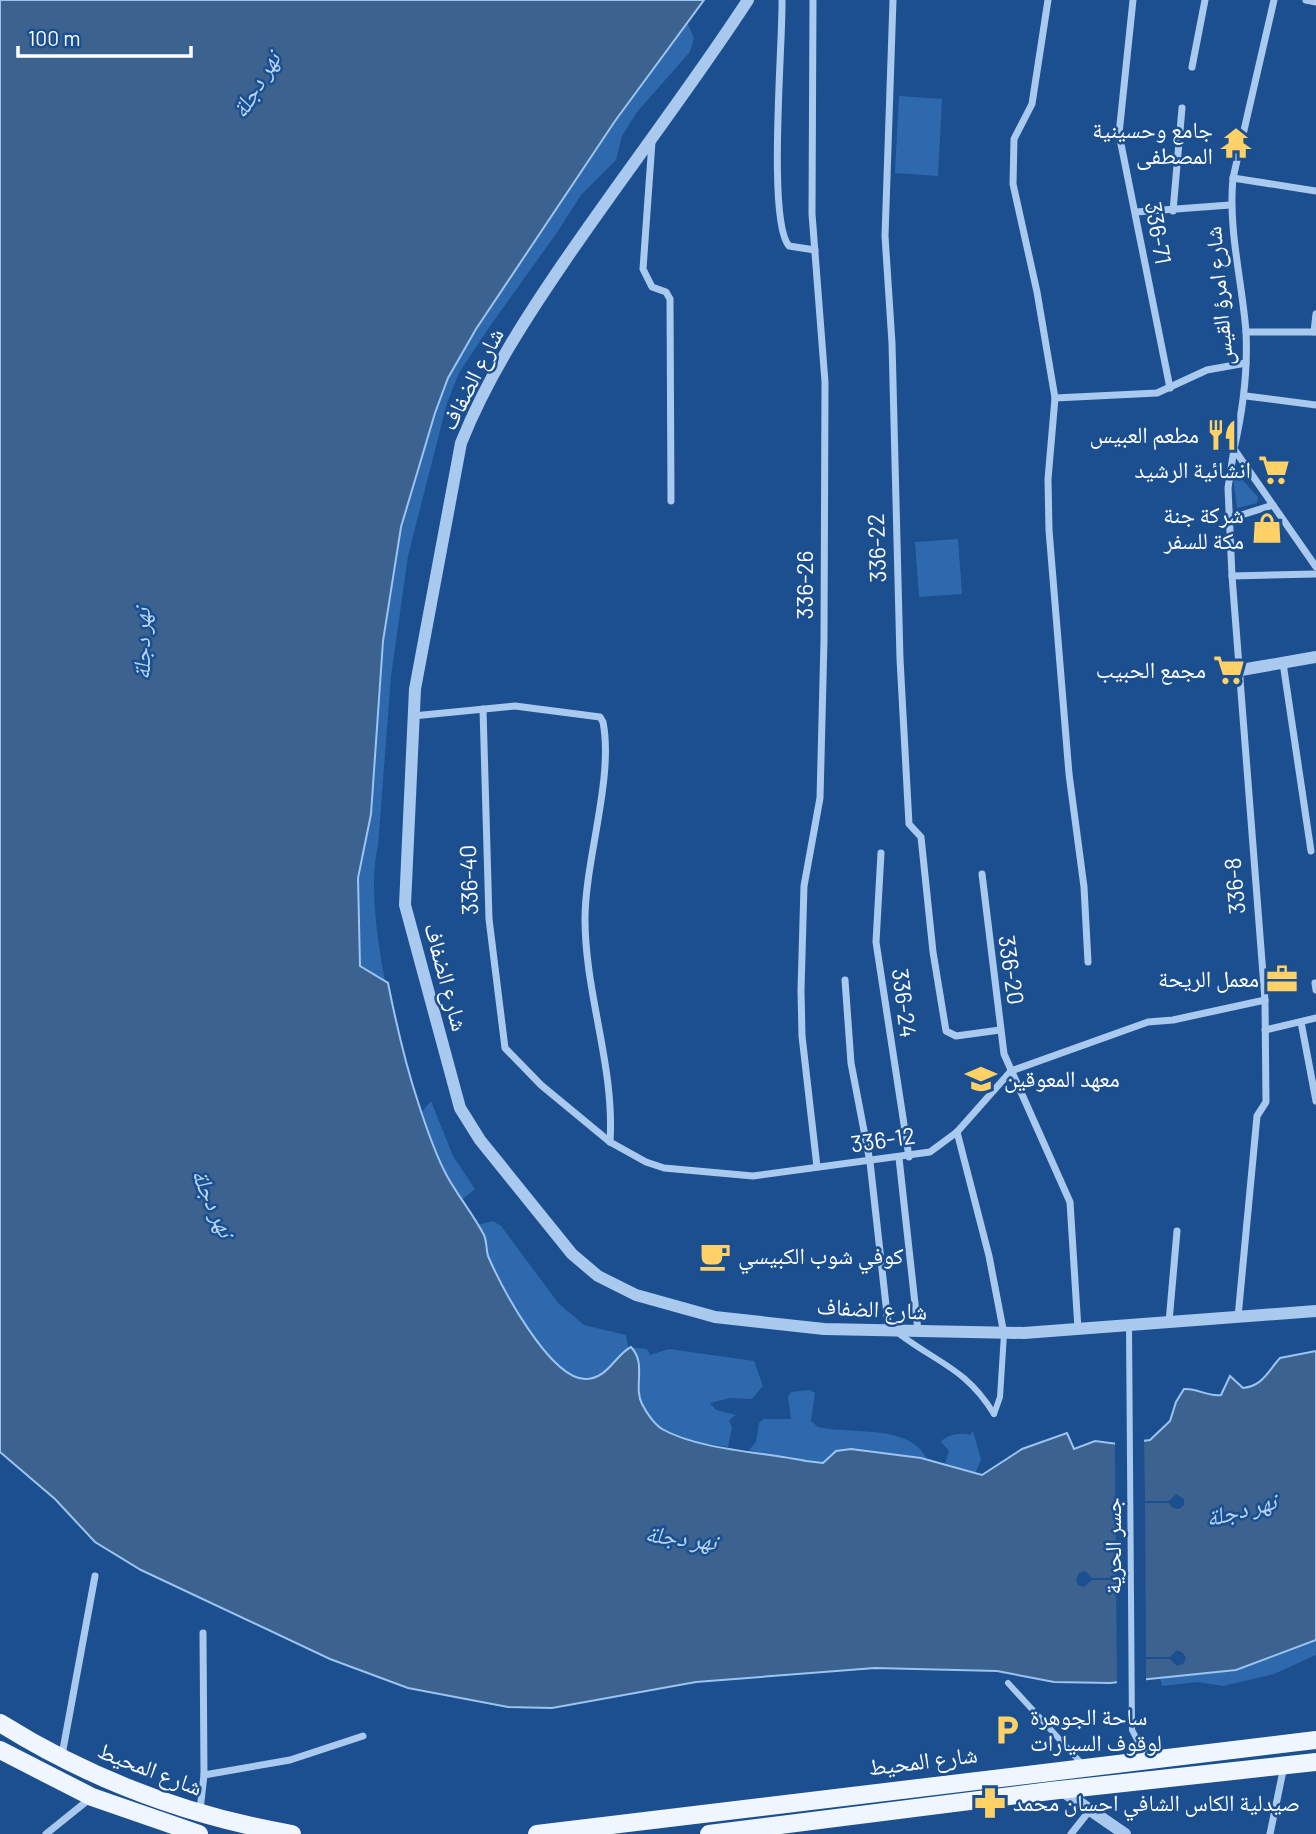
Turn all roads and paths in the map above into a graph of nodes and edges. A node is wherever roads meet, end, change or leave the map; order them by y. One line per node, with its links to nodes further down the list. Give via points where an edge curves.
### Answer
1 (748, 0): 13 (street, شارع الضفاف)
2 (782, 0): 19 (street, via 777,131 781,230 789,246)
3 (813, 0): 19 (street, 336-26)
4 (893, 0): 50 (street, 336-22, via 885,236 909,824 921,837 946,1031 956,1036)
5 (1048, 0): 26 (street, via 1032,104 1014,139 1013,184)
6 (1133, 0): 18 (street, 336-71, via 1119,134)
7 (1205, 0): 11 (street)
8 (1274, 0): 14 (street, شارع امرؤ القيس)
9 (1306, 0): 10 (street)
10 (1316, 2)
11 (1192, 67)
12 (1182, 108): 17 (street)
13 (653, 135): 29 (street, via 643,269 652,287 666,292 670,299); 39 (street, شارع الضفاف, via 538,299 468,426 461,443)
14 (1233, 178): 15 (street); 16 (street, شارع امرؤ القيس)
15 (1316, 191)
16 (1230, 205): 17 (street); 21 (street, شارع امرؤ القيس)
17 (1173, 211): 18 (street)
18 (1136, 212): 24 (street, 336-71)
19 (815, 250): 60 (street, 336-26, via 825,382 824,640 820,799 804,886 801,990)
20 (1316, 314): 22 (street)
21 (1246, 332): 22 (street); 23 (street, شارع امرؤ القيس)
22 (1315, 332)
23 (1246, 363): 24 (street, via 1215,367); 25 (street, شارع امرؤ القيس)
24 (1170, 388): 26 (street, via 1129,396)
25 (1246, 396): 27 (street); 28 (street, شارع امرؤ القيس)
26 (1055, 398): 43 (street, via 1049,530)
27 (1316, 405)
28 (1234, 449): 30 (street); 31 (street, 336-8)
29 (671, 501)
30 (1273, 505): 31 (street); 32 (street)
31 (1229, 519): 34 (street, 336-8)
32 (1316, 566)
33 (1316, 574): 34 (street)
34 (1232, 576): 37 (street, 336-8)
35 (1316, 657): 36 (street)
36 (1283, 663): 37 (street); 40 (street)
37 (1241, 670): 47 (street, 336-8)
38 (483, 709): 39 (street); 52 (street, 336-40, via 489,919); 56 (street, via 521,706 592,715 603,722 604,760 585,916 608,1084)
39 (413, 716): 67 (street, شارع الضفاف, via 405,905 466,1121 572,1254 607,1282 715,1317)
40 (1311, 851)
41 (881, 853): 57 (street, 336-24, via 876,942)
42 (982, 874): 50 (street, 336-20)
43 (1088, 962)
44 (845, 980): 59 (street, via 851,1063)
45 (1315, 983): 46 (street)
46 (1316, 990)
47 (1265, 1000): 51 (street, 336-8); 53 (street, 336-12, via 1147,1022)
48 (1316, 1018): 49 (street)
49 (1301, 1022): 51 (street); 54 (street)
50 (1000, 1030): 53 (street, 336-20)
51 (1265, 1030): 63 (street, 336-8, via 1266,1102 1257,1116)
52 (505, 1048): 56 (street, 336-12, via 541,1085)
53 (1011, 1071): 55 (street, 336-12); 66 (street, 336-20, via 1070,1202)
54 (1316, 1101)
55 (957, 1132): 57 (street, 336-12, via 938,1149); 69 (street)
56 (610, 1142): 60 (street, 336-12, via 646,1162 700,1173 770,1176)
57 (909, 1157): 58 (street, 336-12)
58 (899, 1158): 59 (street, 336-12); 68 (street)
59 (870, 1162): 60 (street, 336-12); 67 (street)
60 (817, 1167)
61 (1177, 1231): 64 (street)
62 (1316, 1311): 63 (street, شارع الضفاف)
63 (1238, 1317): 64 (street, شارع الضفاف)
64 (1169, 1322): 65 (street, شارع الضفاف)
65 (1129, 1325): 66 (street, شارع الضفاف); 78 (street, جسر الحرية, via 1132,1730)
66 (1077, 1329): 69 (street, شارع الضفاف)
67 (894, 1333): 68 (street, شارع الضفاف); 69 (street, via 964,1376 994,1414 1000,1397)
68 (919, 1333): 69 (street, شارع الضفاف)
69 (1004, 1334)
70 (95, 1576): 79 (street)
71 (203, 1633): 83 (street)
72 (1008, 1683): 82 (street)
73 (0, 1723): 79 (main road, شارع المحيط)
74 (363, 1736): 83 (street, via 290,1760)
75 (1316, 1740): 77 (main road, شارع المحيط)
76 (0, 1749): 87 (main road, شارع المحيط)
77 (1179, 1754): 78 (main road, شارع المحيط); 84 (main road, via 1176,1765)
78 (1153, 1758): 82 (main road, شارع المحيط); 85 (main road, via 1158,1769)
79 (61, 1759): 89 (main road, شارع المحيط)
80 (1316, 1762): 81 (main road, شارع المحيط)
81 (1284, 1764): 84 (main road, شارع المحيط); 97 (street)
82 (1084, 1766): 93 (main road, شارع المحيط)
83 (204, 1775): 89 (street)
84 (1183, 1776): 85 (main road, شارع المحيط)
85 (1155, 1779): 86 (main road, شارع المحيط)
86 (1060, 1790): 88 (street); 94 (main road, شارع المحيط)
87 (92, 1797): 90 (street); 91 (main road, شارع المحيط)
88 (1090, 1810): 95 (street); 96 (street)
89 (200, 1815): 92 (main road, شارع المحيط)
90 (46, 1834)
91 (199, 1834)
92 (292, 1834)
93 (537, 1834)
94 (709, 1834)
95 (1071, 1834)
96 (1125, 1834)
97 (1270, 1834)

